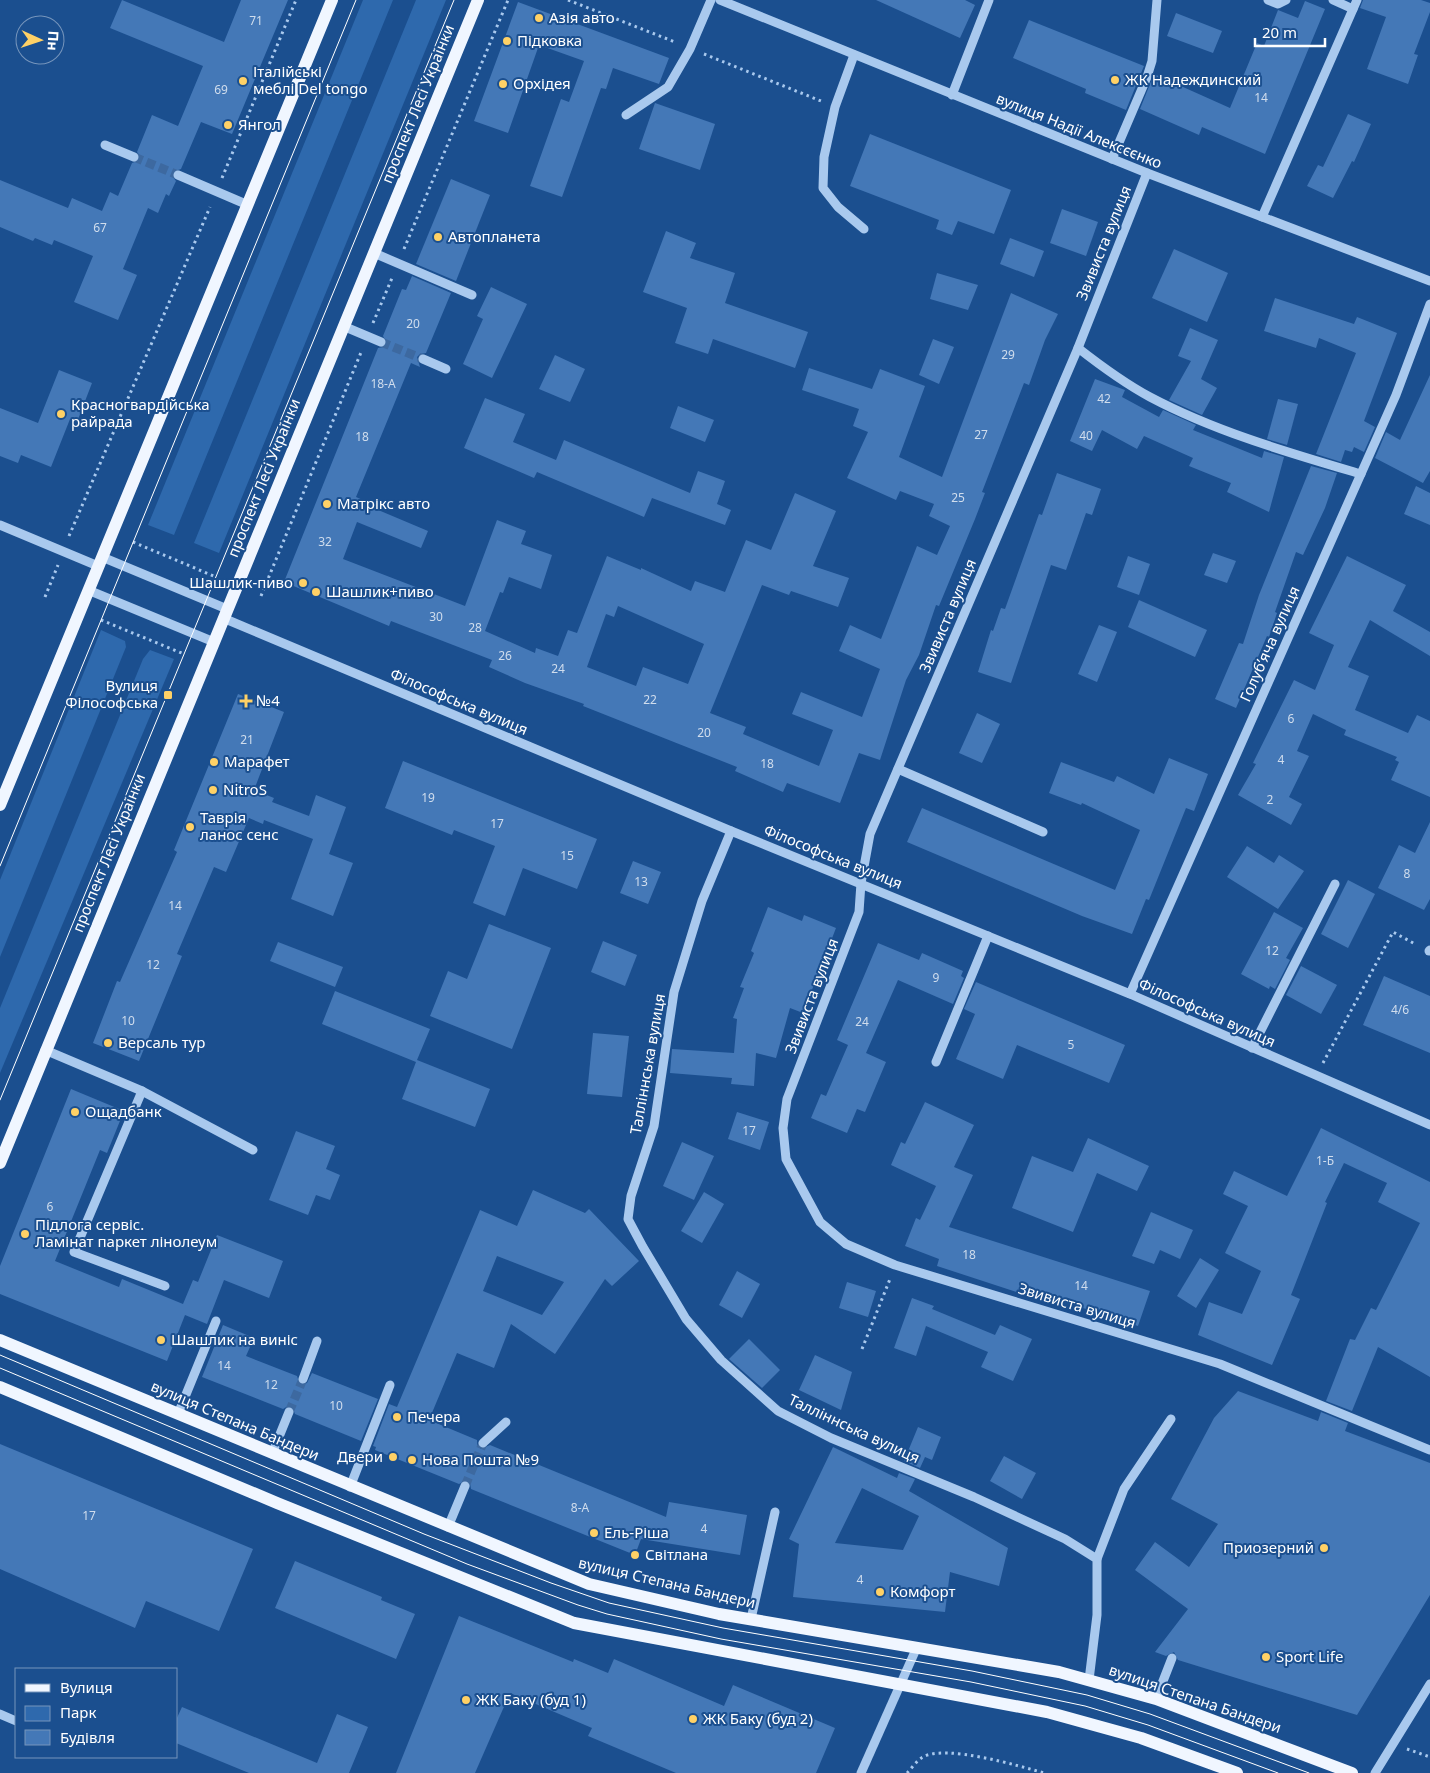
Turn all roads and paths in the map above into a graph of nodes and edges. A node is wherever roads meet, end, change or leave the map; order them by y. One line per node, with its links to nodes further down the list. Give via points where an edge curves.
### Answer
1 (296, 0): 22 (path)
2 (332, 0): 23 (main road)
3 (478, 0): 26 (main road, проспект Лесі Українки)
4 (508, 0): 27 (path)
5 (710, 0): 16 (street, via 690,49 668,87)
6 (720, 0): 14 (street, вулиця Надії Алексєєнко)
7 (989, 0): 15 (street)
8 (1157, 0): 19 (street, via 1152,61)
9 (1268, 0): 10 (street, via 1278,4)
10 (1286, 0)
11 (1333, 0): 13 (street)
12 (1357, 0): 13 (street)
13 (1353, 9): 24 (street)
14 (854, 56): 15 (street, вулиця Надії Алексєєнко); 25 (street, via 835,107 824,157 823,188 838,208)
15 (952, 95): 19 (street, вулиця Надії Алексєєнко)
16 (626, 115)
17 (105, 145): 18 (street)
18 (134, 157)
19 (1112, 159): 20 (street, вулиця Надії Алексєєнко)
20 (1147, 173): 24 (street, вулиця Надії Алексєєнко); 34 (street, Звивиста вулиця)
21 (178, 176): 22 (street)
22 (216, 192): 23 (street); 38 (path)
23 (248, 205): 41 (main road)
24 (1262, 217): 28 (street, вулиця Надії Алексєєнко)
25 (864, 228)
26 (374, 253): 27 (street); 31 (main road, проспект Лесі Українки)
27 (398, 263): 29 (street); 32 (path)
28 (1430, 282)
29 (472, 295)
30 (1430, 304): 37 (street, Голубʼяча вулиця)
31 (343, 326): 32 (street); 45 (main road, проспект Лесі Українки)
32 (368, 336): 33 (street); 44 (path)
33 (381, 342)
34 (1078, 348): 37 (street, via 1150,397 1213,426 1275,449); 49 (street, Звивиста вулиця)
35 (423, 359): 36 (street)
36 (446, 369)
37 (1361, 474): 57 (street, Голубʼяча вулиця)
38 (76, 518)
39 (0, 525): 41 (street, Філософська вулиця)
40 (133, 542): 42 (path)
41 (100, 562): 43 (main road); 45 (street, Філософська вулиця)
42 (216, 577)
43 (88, 590): 47 (street); 50 (main road)
44 (261, 596)
45 (225, 614): 47 (main road, проспект Лесі Українки); 51 (street, Філософська вулиця)
46 (101, 620): 48 (path)
47 (214, 642): 59 (main road, проспект Лесі Українки)
48 (184, 654)
49 (898, 769): 52 (street); 53 (street, Звивиста вулиця, via 870,834)
50 (0, 805)
51 (732, 831): 53 (street, Філософська вулиця); 86 (street, Талліннська вулиця, via 702,901 674,992 654,1126 631,1196 628,1219 635,1233 686,1318 721,1360 778,1411 831,1438 1056,1535)
52 (1043, 832)
53 (861, 883): 55 (street, Філософська вулиця); 66 (street, Звивиста вулиця, via 859,912 786,1098 783,1128 786,1159 820,1222 846,1244)
54 (1335, 884): 58 (street)
55 (988, 936): 57 (street, Філософська вулиця); 60 (street)
56 (1430, 950): 61 (path, via 1393,932)
57 (1130, 994): 58 (street, Філософська вулиця)
58 (1252, 1048): 61 (street, Філософська вулиця)
59 (46, 1050): 62 (street); 65 (main road, проспект Лесі Українки)
60 (936, 1062)
61 (1316, 1076): 63 (street, Філософська вулиця)
62 (142, 1091): 64 (street); 67 (street, via 74,1252)
63 (1430, 1125)
64 (253, 1150)
65 (0, 1163)
66 (895, 1265): 71 (path); 80 (street, Звивиста вулиця, via 1220,1364)
67 (165, 1286)
68 (216, 1321): 76 (street)
69 (0, 1340): 76 (main road, вулиця Степана Бандери)
70 (318, 1341): 72 (street)
71 (862, 1349)
72 (303, 1379)
73 (390, 1385): 83 (street)
74 (0, 1387): 91 (main road, via 574,1623)
75 (289, 1412): 81 (street)
76 (178, 1414): 81 (main road, вулиця Степана Бандери)
77 (1171, 1419): 86 (street, via 1124,1489)
78 (506, 1422): 79 (street)
79 (483, 1443)
80 (1430, 1450)
81 (272, 1454): 83 (main road, вулиця Степана Бандери)
82 (465, 1486): 85 (street)
83 (350, 1487): 85 (main road, вулиця Степана Бандери)
84 (775, 1512): 87 (street)
85 (448, 1527): 87 (main road, вулиця Степана Бандери, via 589,1584)
86 (1097, 1559): 90 (street, via 1097,1615)
87 (751, 1620): 88 (main road, вулиця Степана Бандери)
88 (917, 1646): 90 (main road, вулиця Степана Бандери); 91 (street)
89 (1172, 1658): 93 (street)
90 (1089, 1680): 93 (main road, вулиця Степана Бандери)
91 (901, 1684): 98 (street); 101 (main road, via 1100,1725)
92 (1430, 1684): 96 (street)
93 (1156, 1699): 102 (main road, вулиця Степана Бандери)
94 (0, 1714): 95 (street)
95 (15, 1720)
96 (1392, 1744): 97 (path); 103 (street)
97 (1430, 1757)
98 (861, 1773)
99 (907, 1773): 100 (path, via 924,1756 952,1752)
100 (1044, 1773)
101 (1237, 1773)
102 (1352, 1773)
103 (1375, 1773)

